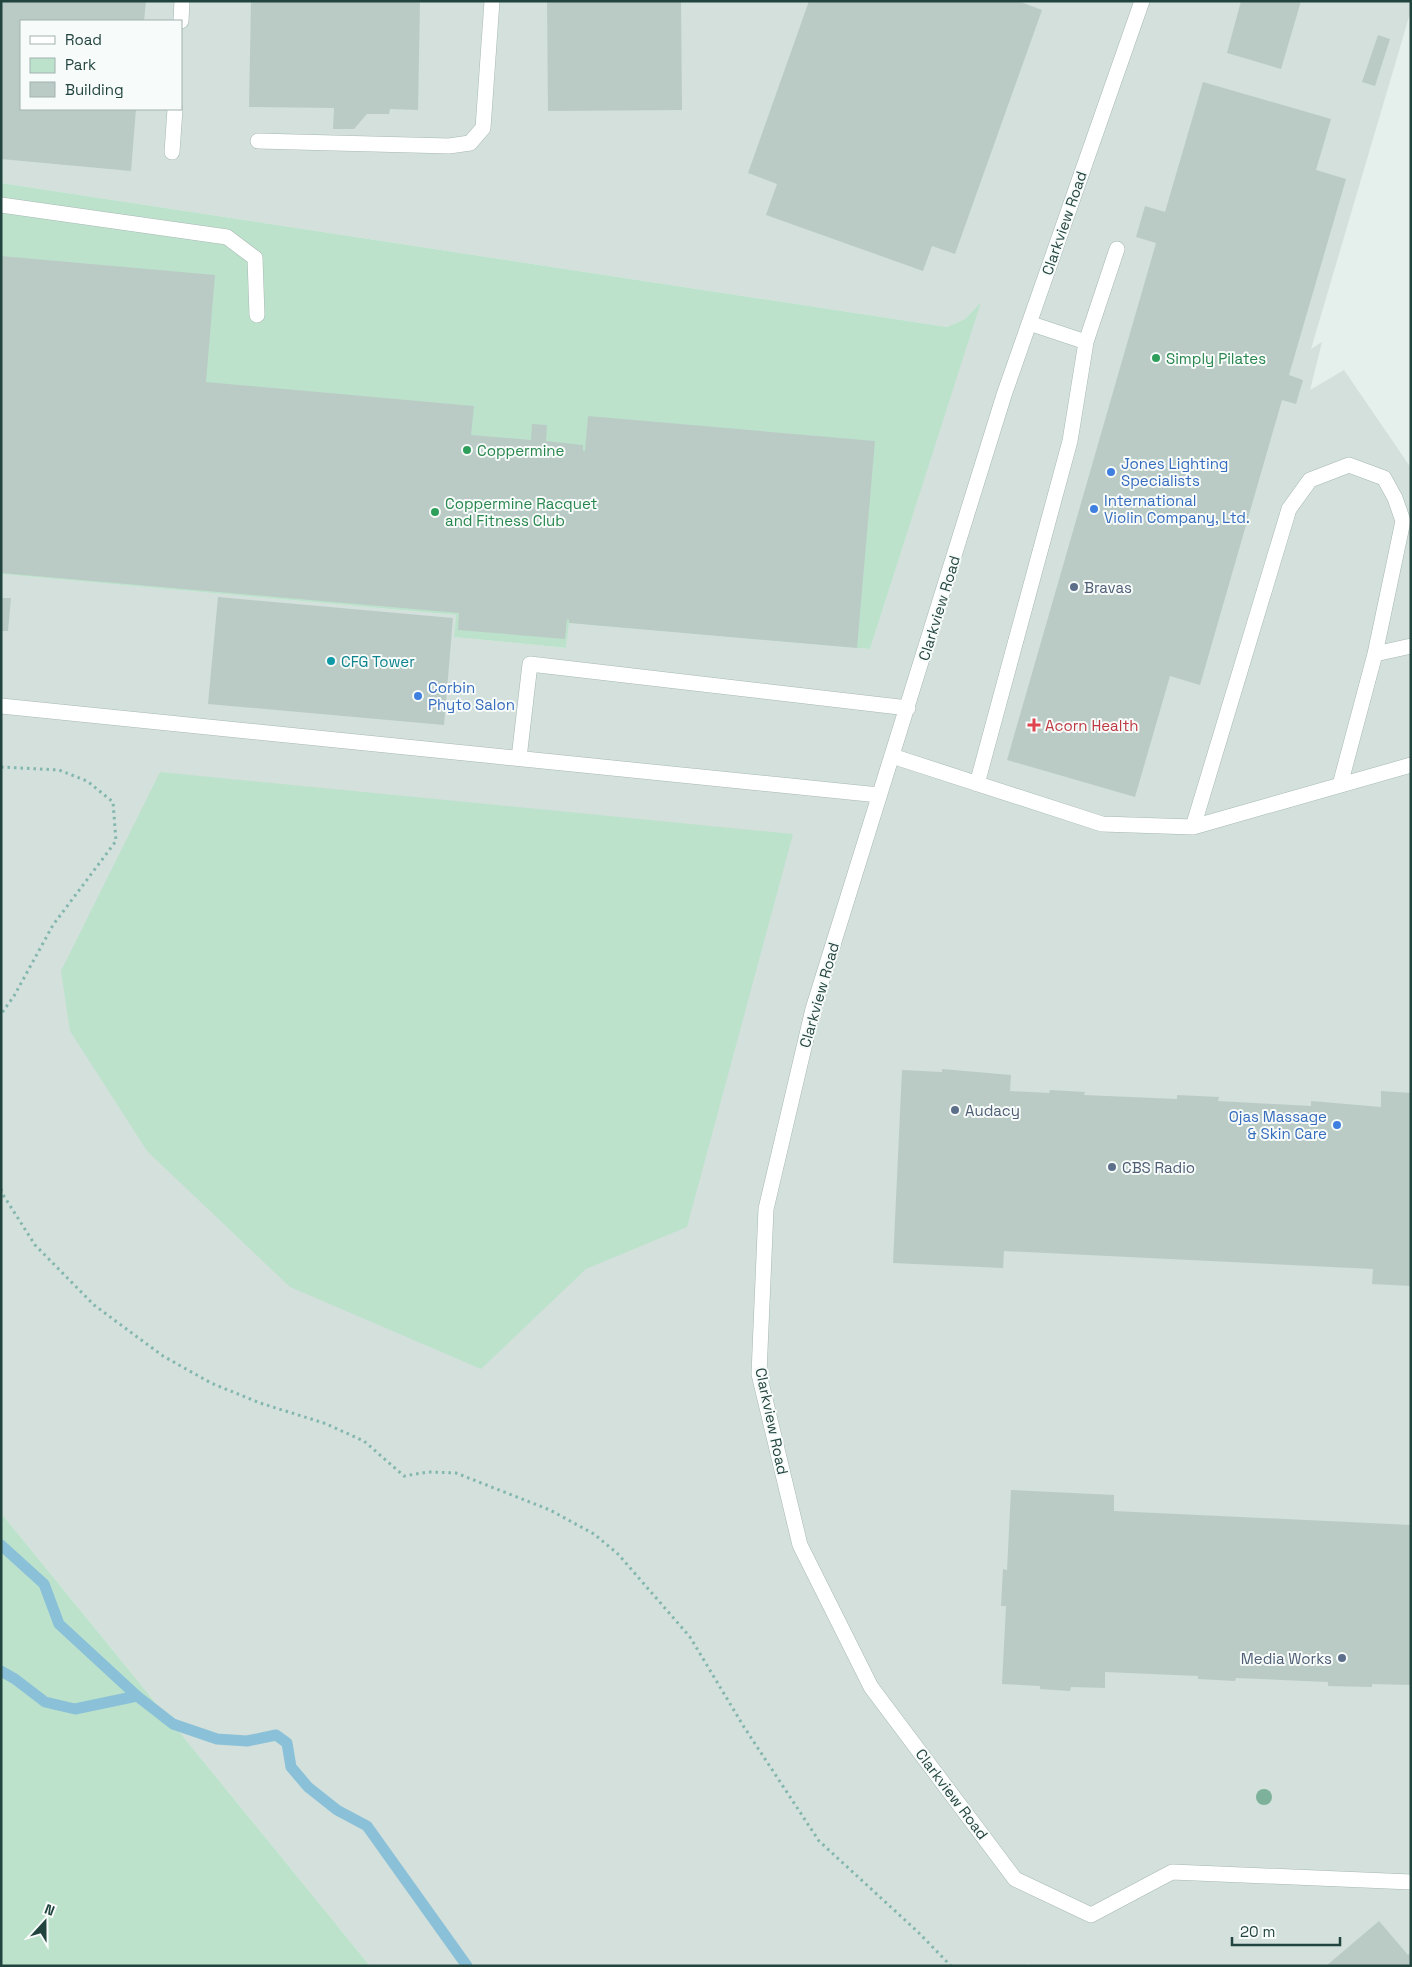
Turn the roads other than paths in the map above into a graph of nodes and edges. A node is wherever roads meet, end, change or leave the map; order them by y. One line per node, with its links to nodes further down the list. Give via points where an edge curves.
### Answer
1 (182, 1): 4 (street)
2 (492, 1): 6 (street, via 483,128 470,143 450,146)
3 (1142, 1): 11 (street, Clarkview Road)
4 (181, 20)
5 (175, 110): 7 (street)
6 (258, 141)
7 (172, 152)
8 (1, 205): 10 (street, via 227,237 255,258)
9 (1117, 249): 12 (street)
10 (257, 315)
11 (1029, 323): 12 (street); 16 (street, Clarkview Road)
12 (1086, 342): 20 (street, via 1070,441)
13 (1411, 646): 14 (street)
14 (1375, 654): 21 (street); 23 (street, via 1403,520 1384,478 1349,465 1310,480 1289,509)
15 (1, 706): 18 (street)
16 (908, 708): 17 (street, Clarkview Road); 18 (street, via 530,664)
17 (892, 756): 20 (street); 22 (street, Clarkview Road)
18 (519, 758): 22 (street)
19 (1411, 765): 21 (street)
20 (977, 784): 23 (street, via 1102,824)
21 (1340, 785): 23 (street)
22 (878, 795): 24 (street, Clarkview Road, via 813,1009 766,1209 759,1374 800,1545 870,1687 1015,1879 1091,1915 1172,1872)
23 (1193, 827)
24 (1411, 1882)

